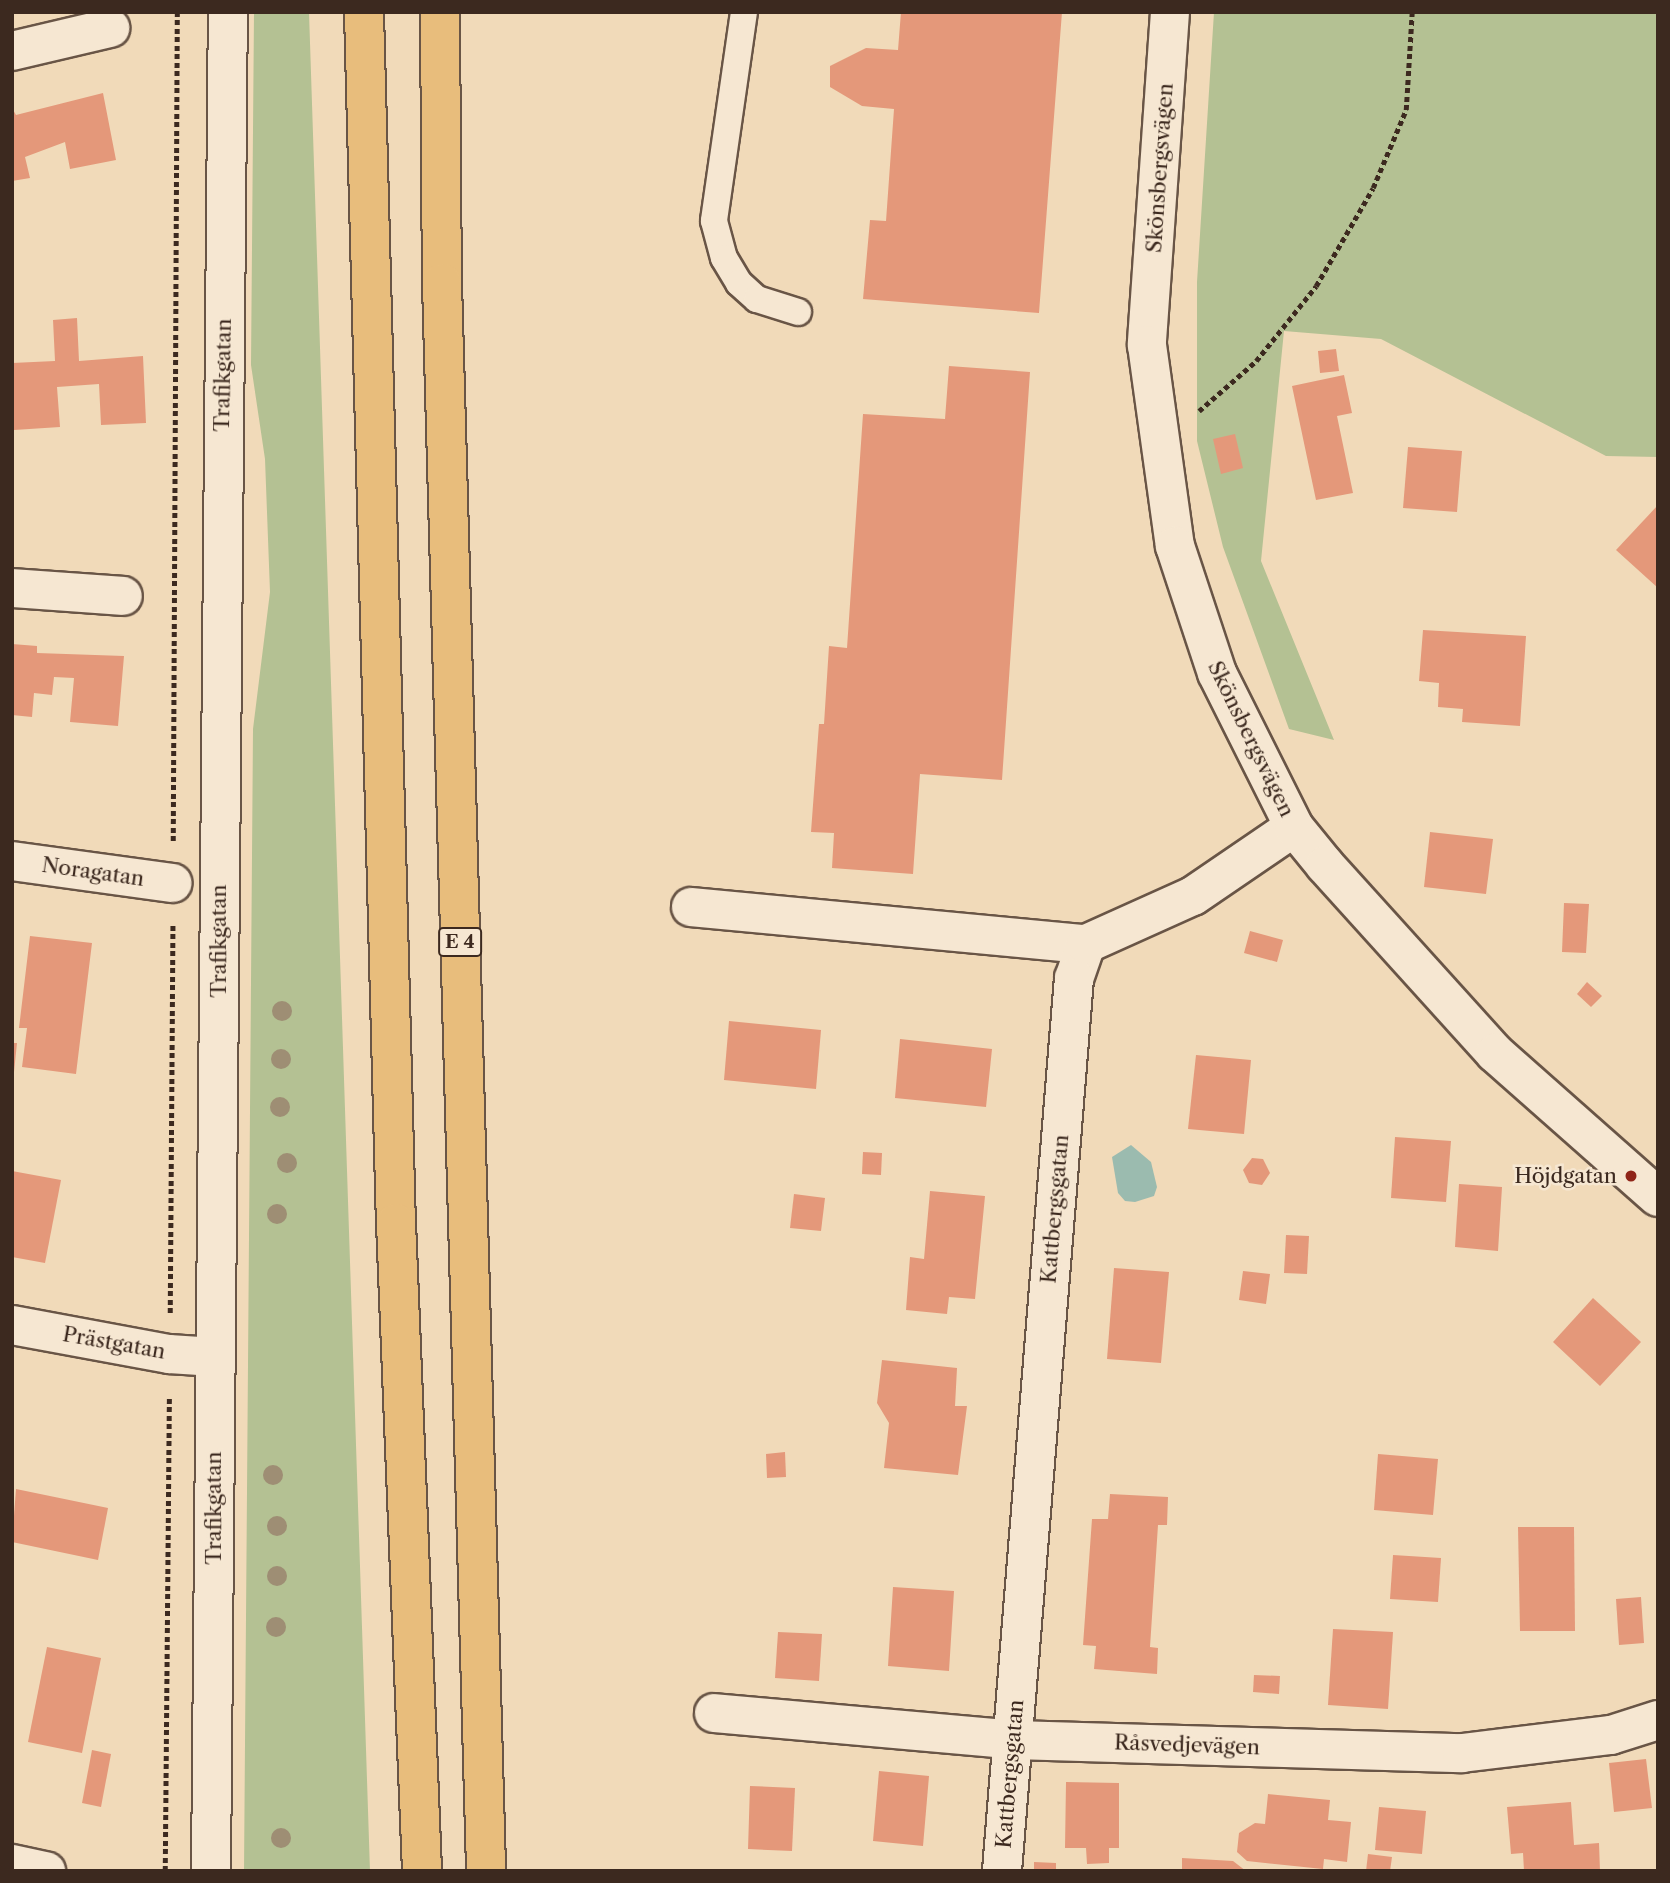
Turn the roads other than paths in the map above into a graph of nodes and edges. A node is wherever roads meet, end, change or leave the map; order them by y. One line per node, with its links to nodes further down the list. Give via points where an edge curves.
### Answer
1 (228, 12): 18 (street, Trafikgatan)
2 (364, 12): 25 (highway, via 396,1223)
3 (440, 12): 26 (highway, E 4, via 442,283)
4 (744, 12): 8 (lane, via 714,221 724,258 739,283 757,299)
5 (1170, 12): 11 (street, Skönsbergsvägen, via 1147,345 1157,438 1175,546 1217,673)
6 (110, 28): 7 (street)
7 (12, 51)
8 (798, 313)
9 (12, 588): 10 (street)
10 (122, 596)
11 (1294, 827): 15 (street, via 1193,896); 16 (street, Skönsbergsvägen, via 1495,1053)
12 (12, 861): 13 (street, Noragatan)
13 (173, 883)
14 (691, 907): 15 (street)
15 (1086, 944): 21 (street, Kattbergsgatan, via 1074,978)
16 (1658, 1197)
17 (12, 1325): 18 (street, Prästgatan, via 169,1354)
18 (215, 1357): 24 (street, Trafikgatan)
19 (713, 1713): 21 (street, Råsvedjevägen)
20 (1658, 1720): 21 (street, Råsvedjevägen, via 1611,1735 1462,1753)
21 (1014, 1740): 27 (street, Kattbergsgatan)
22 (12, 1864): 23 (street)
23 (46, 1871)
24 (211, 1871)
25 (422, 1871)
26 (486, 1871)
27 (1002, 1871)

